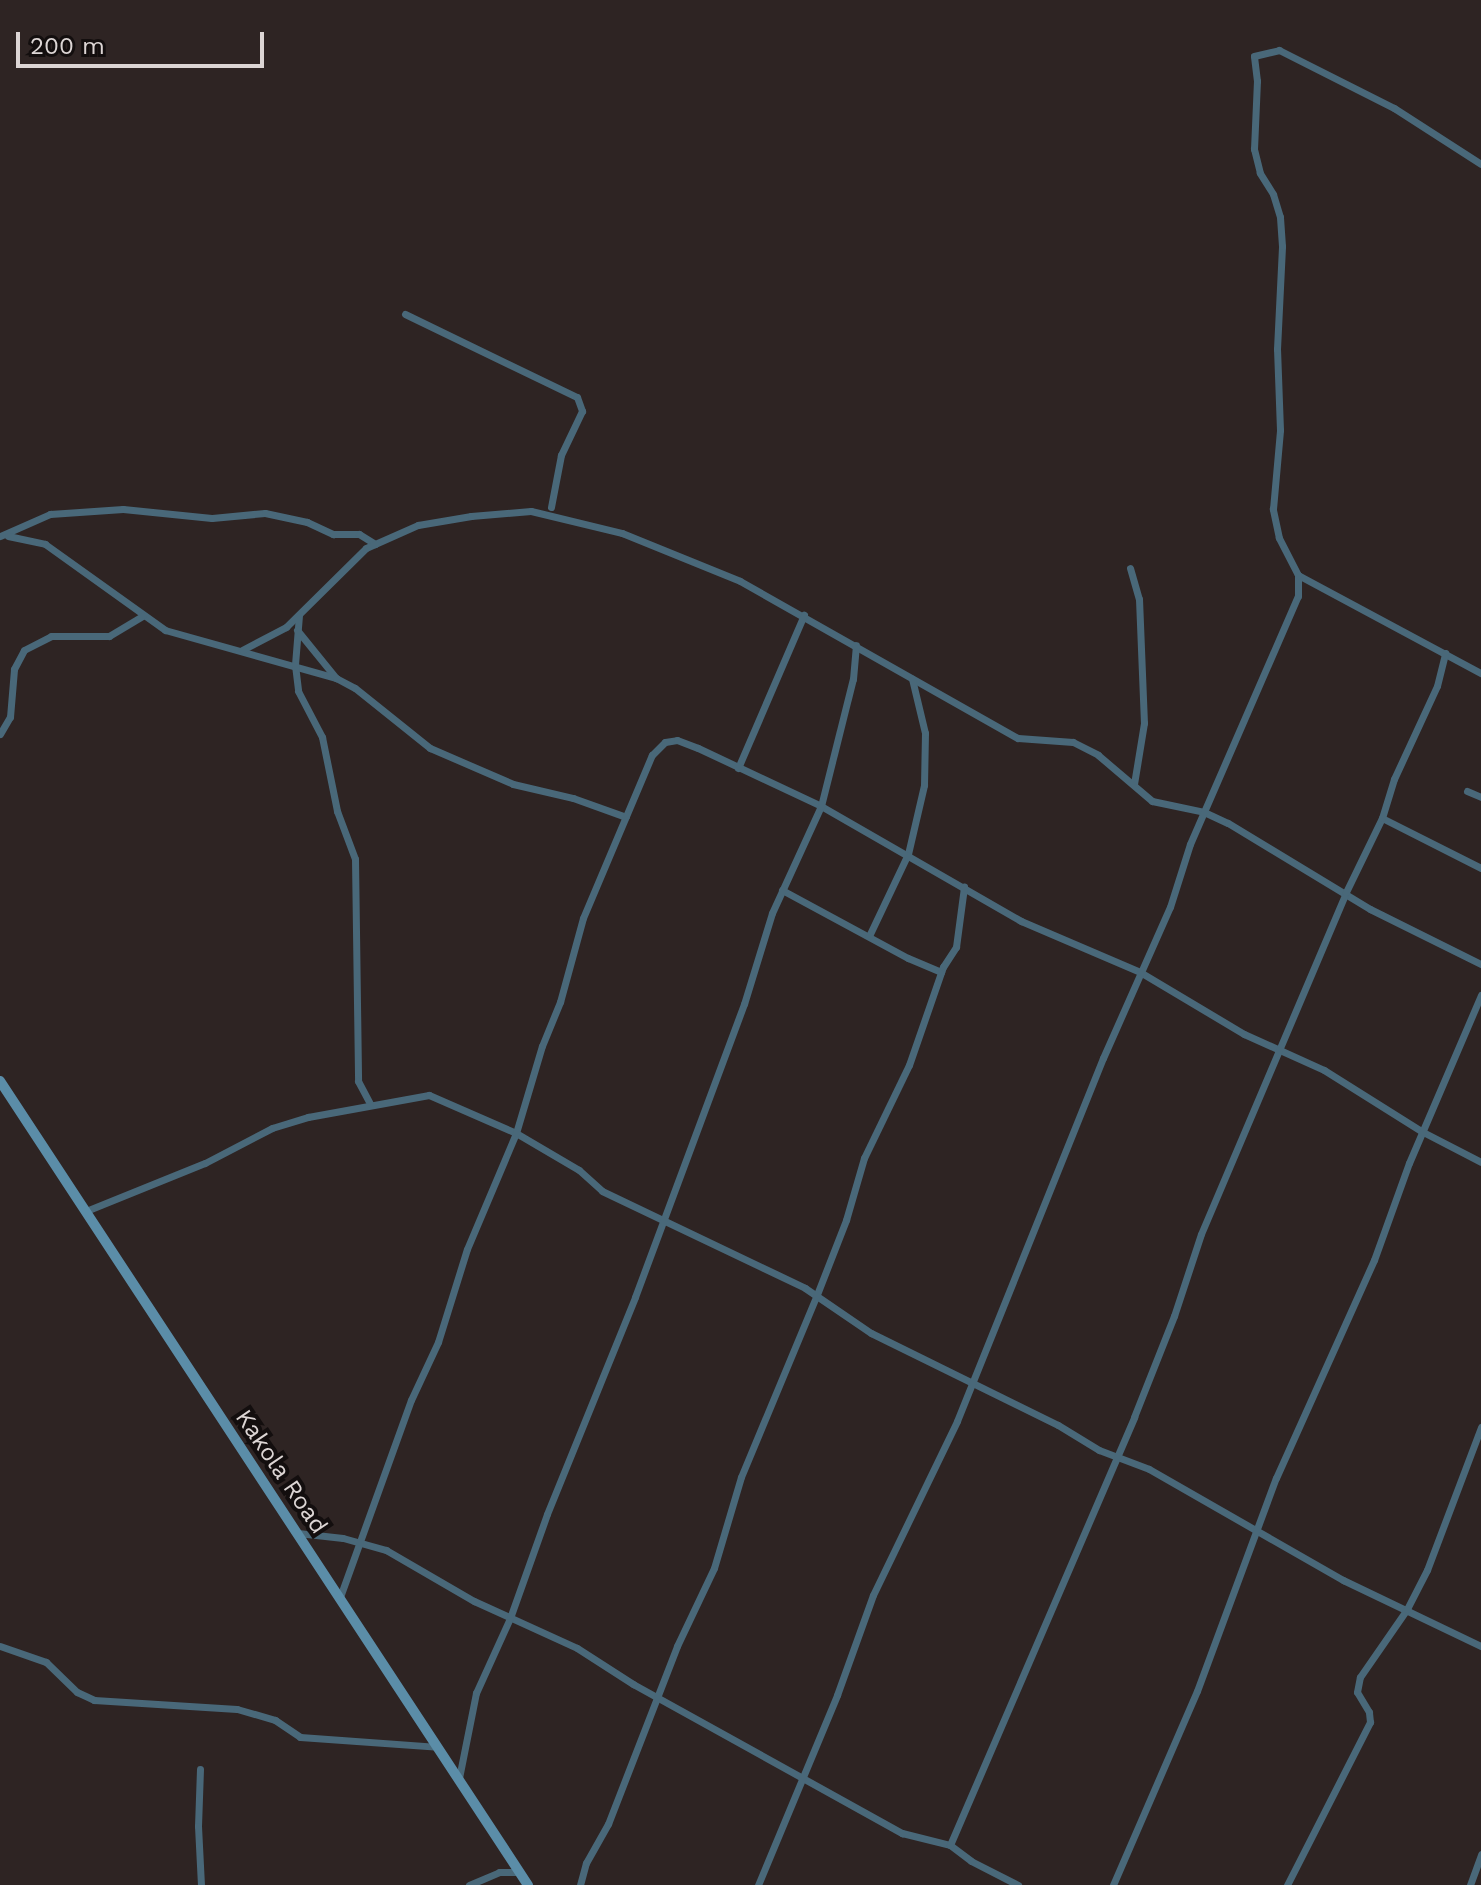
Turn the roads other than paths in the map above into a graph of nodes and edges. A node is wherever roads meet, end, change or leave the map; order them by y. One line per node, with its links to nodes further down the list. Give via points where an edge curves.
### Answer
1 (1481, 164): 8 (street, via 1394,108 1279,50 1254,56 1254,149 1280,217 1282,246 1280,430 1273,509 1279,538)
2 (405, 314): 3 (street, via 577,397 582,411 561,455)
3 (551, 507)
4 (3, 536): 5 (street, via 50,514 123,509 191,517 265,513 333,534 359,534); 6 (street); 11 (street, via 45,544)
5 (375, 544): 9 (street); 10 (street, via 418,525 531,511 622,533 740,581)
6 (0, 547)
7 (1130, 568): 22 (street, via 1139,599 1143,683 1143,733)
8 (1298, 575): 15 (street); 26 (street, via 1293,611)
9 (299, 614): 12 (street); 14 (street, via 275,634)
10 (804, 615): 13 (street); 21 (street)
11 (142, 616): 14 (street, via 184,636); 20 (street, via 109,636 51,636 24,650 14,669 9,722)
12 (297, 630): 16 (street); 18 (street)
13 (856, 645): 19 (street); 25 (street, via 853,679)
14 (242, 650): 16 (street)
15 (1445, 653): 17 (street); 28 (street, via 1437,686)
16 (295, 665): 18 (street); 41 (street, via 298,691 322,737 337,811 355,859 355,1041 358,1081)
17 (1481, 673)
18 (336, 678): 27 (street, via 430,748 513,784)
19 (912, 679): 22 (street, via 1018,738 1073,742); 29 (street, via 926,748 921,803)
20 (0, 734)
21 (738, 768): 25 (street); 27 (street, via 686,743 665,742 652,755)
22 (1134, 784): 26 (street, via 1156,803)
23 (1467, 791): 24 (street)
24 (1481, 797)
25 (821, 806): 29 (street); 32 (street)
26 (1204, 812): 33 (street); 37 (street)
27 (626, 817): 43 (street, via 583,918)
28 (1382, 818): 30 (street); 33 (street)
29 (908, 854): 31 (street); 34 (street)
30 (1481, 868)
31 (964, 887): 36 (street, via 959,938); 37 (street, via 1021,921)
32 (782, 890): 34 (street); 46 (street)
33 (1346, 892): 35 (street); 39 (street)
34 (869, 936): 36 (street)
35 (1481, 964)
36 (941, 972): 47 (street, via 909,1065 864,1158)
37 (1140, 972): 39 (street); 48 (street)
38 (1481, 995): 42 (street)
39 (1281, 1050): 42 (street, via 1324,1070); 50 (street, via 1201,1234)
40 (0, 1081): 45 (main road, Kakola Road)
41 (371, 1105): 43 (street, via 425,1094); 45 (street, via 272,1128 195,1167)
42 (1423, 1132): 44 (street); 51 (street)
43 (516, 1133): 46 (street, via 579,1170 602,1191); 53 (street, via 467,1249)
44 (1481, 1162)
45 (86, 1211): 52 (main road, Kakola Road)
46 (662, 1218): 47 (street); 56 (street)
47 (816, 1297): 48 (street, via 871,1333); 59 (street, via 758,1433 714,1568)
48 (971, 1381): 50 (street); 63 (street, via 873,1595)
49 (1481, 1427): 55 (street, via 1432,1560)
50 (1116, 1458): 51 (street, via 1149,1469); 64 (street)
51 (1258, 1532): 55 (street); 73 (street)
52 (298, 1533): 53 (street); 54 (main road, Kakola Road)
53 (362, 1543): 54 (street); 56 (street, via 386,1550)
54 (340, 1597): 60 (main road, Kakola Road)
55 (1407, 1609): 58 (street); 74 (street, via 1360,1677 1357,1692 1370,1720)
56 (510, 1618): 59 (street, via 577,1648); 62 (street, via 476,1693)
57 (0, 1646): 60 (street, via 46,1662 77,1692 94,1700 237,1709 275,1720 300,1737)
58 (1481, 1646)
59 (659, 1698): 63 (street); 70 (street)
60 (438, 1747): 62 (main road, Kakola Road)
61 (200, 1769): 67 (street)
62 (459, 1778): 66 (main road, Kakola Road)
63 (803, 1779): 64 (street, via 902,1833); 71 (street)
64 (950, 1845): 72 (street)
65 (1481, 1854): 75 (street)
66 (518, 1872): 68 (street, via 499,1872); 69 (main road, Kakola Road)
67 (201, 1885)
68 (469, 1885)
69 (528, 1885)
70 (580, 1885)
71 (758, 1885)
72 (1018, 1885)
73 (1113, 1885)
74 (1287, 1885)
75 (1470, 1885)

